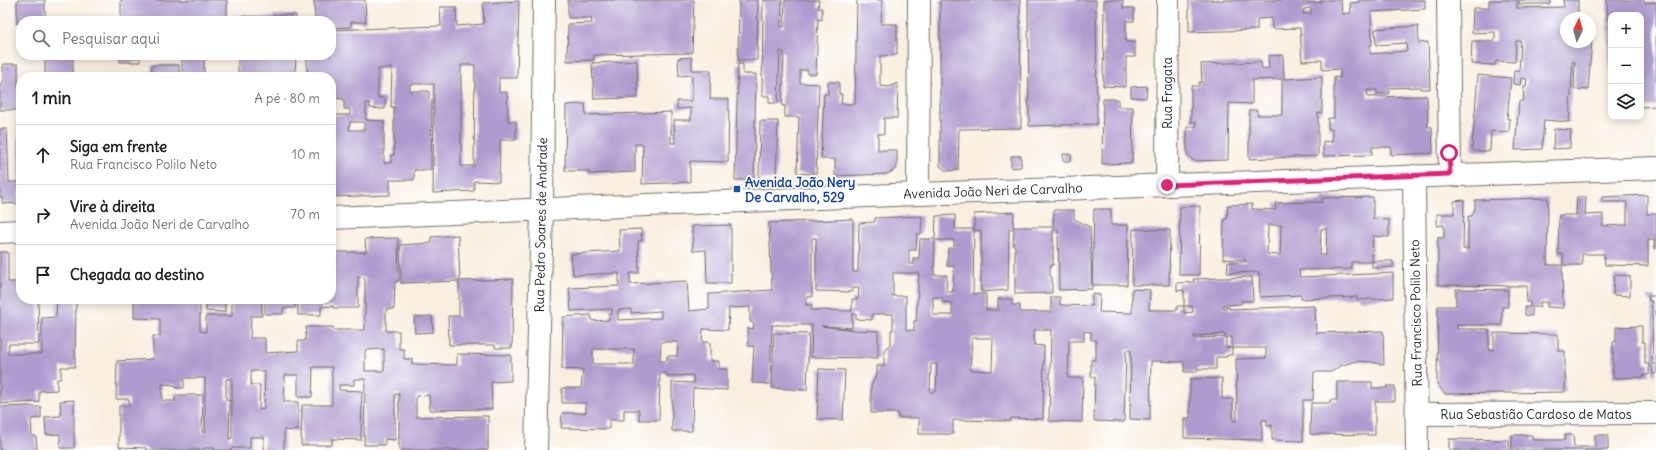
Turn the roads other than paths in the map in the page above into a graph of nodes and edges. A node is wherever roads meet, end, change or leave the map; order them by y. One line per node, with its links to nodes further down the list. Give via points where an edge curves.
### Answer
1 (544, 0): 10 (street, Rua Pedro Soares de Andrade)
2 (919, 0): 9 (street)
3 (1168, 0): 8 (street, Rua Fragata)
4 (1448, 0): 6 (street)
5 (1656, 168): 6 (street, Avenida João Neri de Carvalho)
6 (1450, 174): 7 (street, Avenida João Neri de Carvalho)
7 (1414, 176): 8 (street, Avenida João Neri de Carvalho); 15 (street, Rua Francisco Polilo Neto)
8 (1167, 185): 9 (street, Avenida João Neri de Carvalho)
9 (918, 194): 10 (street, Avenida João Neri de Carvalho)
10 (542, 208): 11 (street, Avenida João Neri de Carvalho); 16 (street, Rua Pedro Soares de Andrade)
11 (336, 218)
12 (0, 232): 13 (street)
13 (16, 232)
14 (1656, 413): 15 (street, Rua Sebastião Cardoso de Matos)
15 (1417, 414): 17 (street, Rua Francisco Polilo Neto)
16 (536, 450)
17 (1417, 450)

